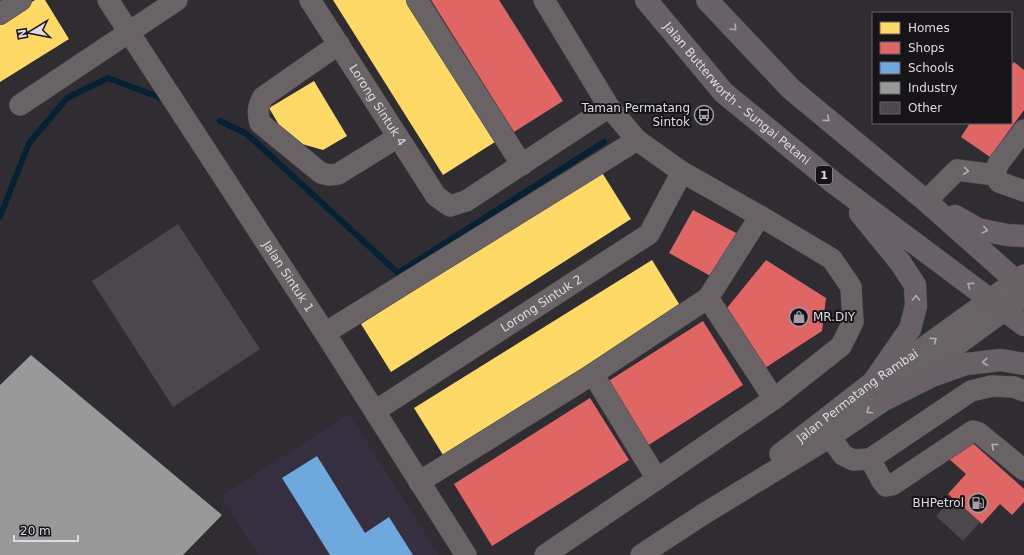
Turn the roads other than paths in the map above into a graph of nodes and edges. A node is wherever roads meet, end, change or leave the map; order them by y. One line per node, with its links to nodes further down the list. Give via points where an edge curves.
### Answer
1 (21, 0): 9 (street)
2 (108, 0): 10 (street, Jalan Sintuk 1)
3 (177, 0): 10 (street)
4 (310, 0): 11 (street, Lorong Sintuk 4)
5 (417, 0): 17 (street)
6 (544, 0): 13 (street)
7 (646, 0): 20 (highway, Jalan Butterworth - Sungai Petani / 1, via 724,93)
8 (707, 0): 22 (highway, one-way to 22, via 791,89)
9 (0, 14)
10 (128, 32): 12 (street); 29 (street, Jalan Sintuk 1)
11 (339, 44): 15 (street, Lorong Sintuk 4); 15 (street, via 263,97 257,114 260,123 320,173 329,175 338,174)
12 (20, 105)
13 (609, 107): 16 (street); 17 (street)
14 (1024, 130): 19 (street, via 998,164)
15 (398, 138): 17 (street, Lorong Sintuk 4, via 436,196 450,206 466,201)
16 (637, 140): 18 (street); 29 (street)
17 (522, 165)
18 (682, 172): 23 (street); 36 (street, Lorong Sintuk 2, via 649,234)
19 (995, 175): 21 (street, via 999,182); 22 (street, one-way to 19, via 957,170)
20 (834, 183): 27 (highway, Jalan Butterworth - Sungai Petani / 1, one-way to 20); 32 (highway, one-way to 20, via 910,328 916,306 916,285)
21 (1024, 191)
22 (926, 201): 24 (highway, one-way to 24, via 978,229); 25 (highway)
23 (760, 216): 26 (street); 34 (street, via 832,259 851,287 853,322 841,346)
24 (1024, 236)
25 (1022, 285): 27 (street, Jalan Permatang Rambai)
26 (708, 298): 31 (street); 34 (street)
27 (997, 305): 28 (highway, Jalan Butterworth - Sungai Petani / 1); 32 (street, Jalan Permatang Rambai, one-way to 27); 35 (street, Jalan Permatang Rambai, via 927,367)
28 (1024, 325)
29 (325, 333): 36 (street, Jalan Sintuk 1)
30 (1024, 364): 35 (highway, one-way to 35, via 1001,360 966,364 932,376)
31 (593, 374): 40 (street); 41 (street)
32 (874, 381): 42 (street, Jalan Permatang Rambai)
33 (1024, 391): 38 (street, via 1014,387 992,386 971,390)
34 (774, 399): 40 (street)
35 (886, 399): 37 (street, Jalan Permatang Rambai, one-way to 37)
36 (375, 411): 41 (street, Jalan Sintuk 1)
37 (830, 437): 38 (street, via 844,455 853,460); 42 (street, Jalan Permatang Rambai)
38 (870, 459): 39 (street, one-way to 38, via 979,433 973,431 892,485 886,486)
39 (1024, 470)
40 (657, 480): 44 (street)
41 (419, 482): 43 (street, Jalan Sintuk 1)
42 (702, 515): 45 (street, Jalan Permatang Rambai)
43 (466, 555)
44 (545, 555)
45 (641, 555)

